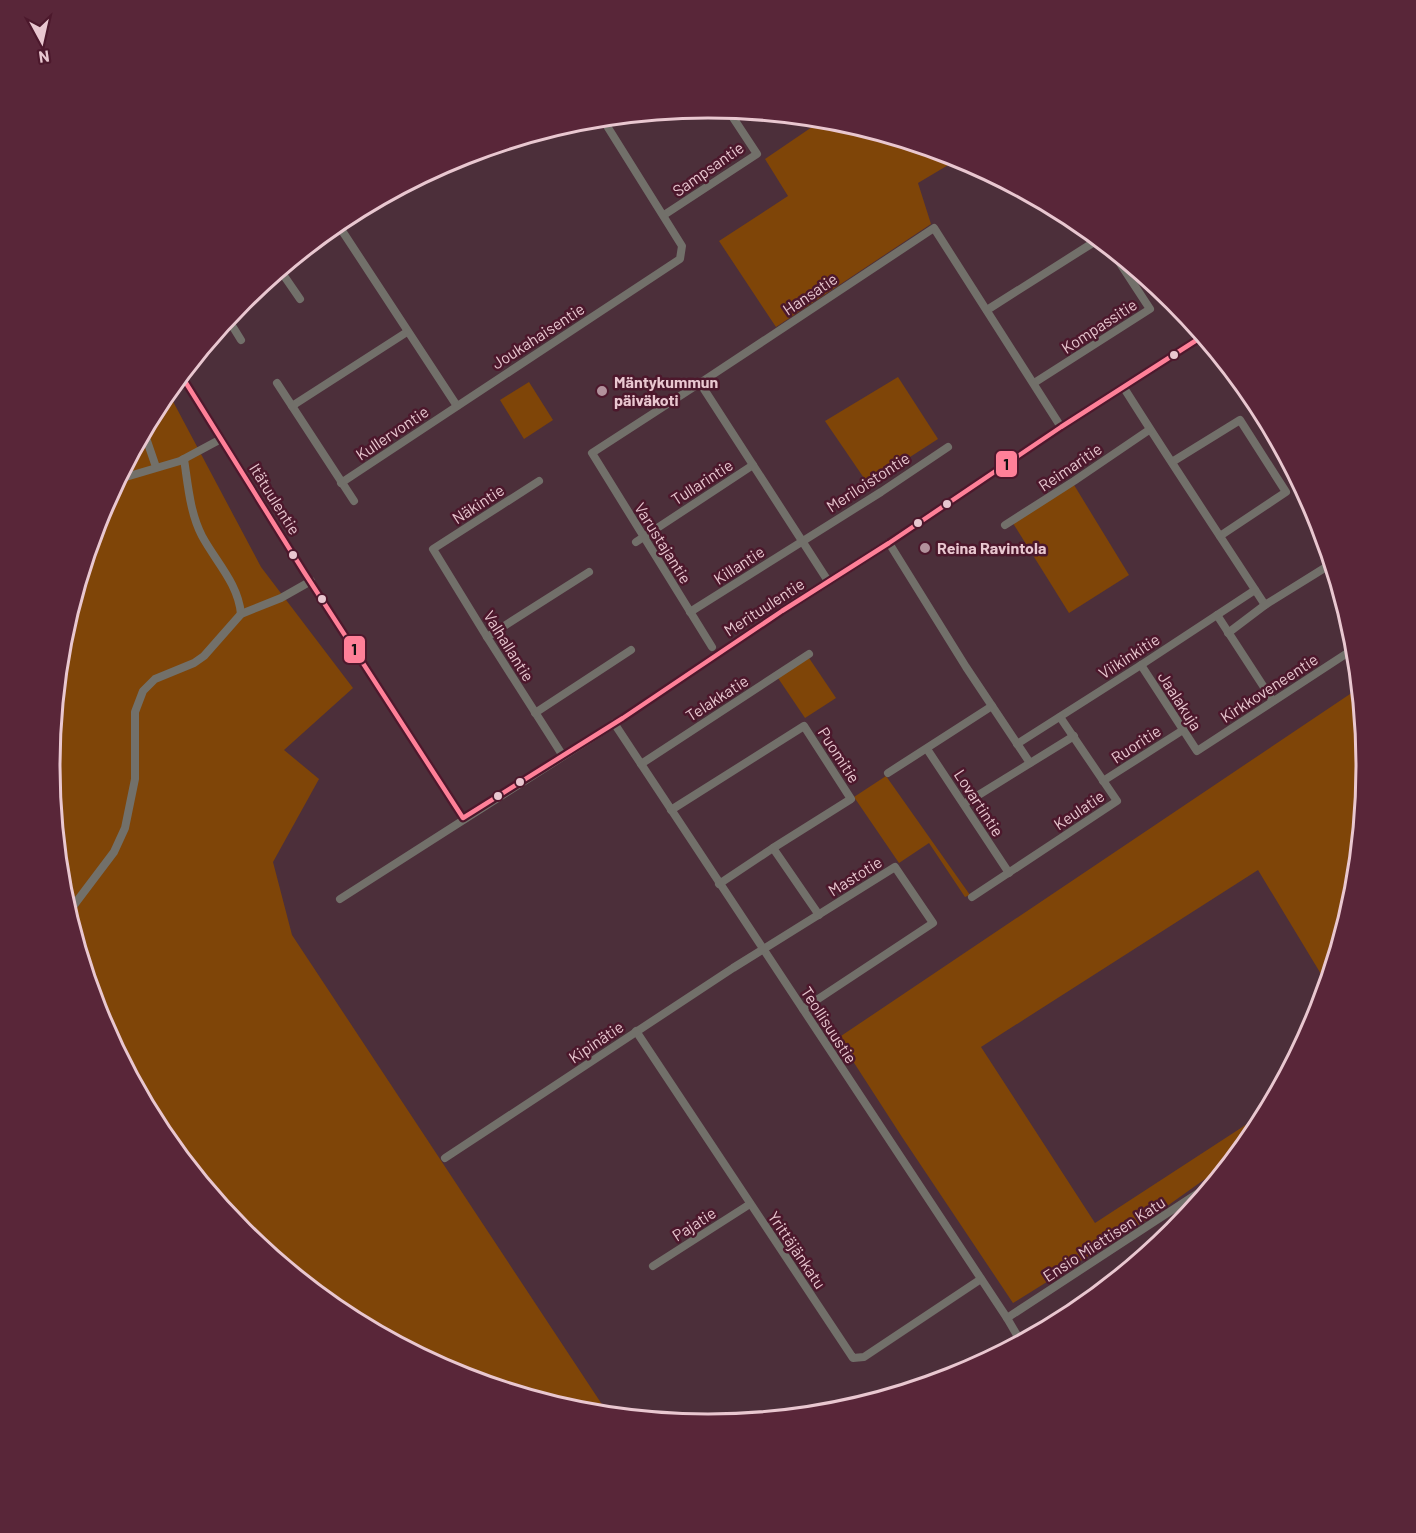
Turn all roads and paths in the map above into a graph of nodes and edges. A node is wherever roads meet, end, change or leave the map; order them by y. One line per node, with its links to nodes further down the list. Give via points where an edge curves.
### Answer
1 (734, 119): 3 (street, Sampsantie, via 756,154)
2 (607, 127): 3 (street, Joukahaisentie)
3 (663, 215): 20 (street, Joukahaisentie, via 682,246 680,259)
4 (343, 232): 11 (street)
5 (1091, 244): 9 (street)
6 (1126, 272): 17 (street, Kompassitie, via 1150,309)
7 (284, 276): 8 (street)
8 (300, 299)
9 (987, 310): 16 (street, Hansatie, via 934,228); 17 (street, Hansatie)
10 (233, 327): 12 (street)
11 (407, 332): 19 (street); 20 (street)
12 (241, 340)
13 (1196, 340): 18 (street, Merituulentie)
14 (186, 383): 23 (street, Itätuulentie)
15 (277, 383): 19 (street)
16 (700, 383): 28 (street); 36 (street, Varustajantie, via 592,453)
17 (1034, 383): 21 (street, Hansatie)
18 (1124, 388): 21 (street, Merituulentie); 22 (street)
19 (292, 406): 32 (street)
20 (457, 406): 32 (street, Kullervontie)
21 (1061, 427): 39 (street, Merituulentie)
22 (1149, 430): 27 (street); 34 (street, Reimaritie)
23 (222, 439): 26 (street); 43 (street, Itätuulentie)
24 (147, 442): 29 (street)
25 (948, 447): 37 (street, Meriloistontie)
26 (184, 459): 29 (street); 48 (street, via 194,514 202,535 236,591)
27 (1172, 462): 35 (street); 35 (street, via 1240,420 1286,492)
28 (753, 465): 36 (street, Tullarintie); 37 (street)
29 (156, 467): 30 (street)
30 (129, 476)
31 (538, 481): 40 (street, Näkintie)
32 (341, 483): 33 (street)
33 (354, 501)
34 (1005, 525)
35 (1220, 536): 45 (street)
36 (644, 537): 38 (street, Tullarintie); 47 (street, Varustajantie)
37 (802, 540): 44 (street); 47 (street, Killantie)
38 (636, 542)
39 (889, 543): 44 (street, Merituulentie); 58 (street)
40 (433, 549): 51 (street, Valhallantie)
41 (1325, 568): 46 (street)
42 (589, 572): 51 (street)
43 (311, 581): 48 (street); 74 (street, Itätuulentie)
44 (828, 581): 61 (street, Merituulentie)
45 (1255, 590): 46 (street); 49 (street, Viikinkitie)
46 (1265, 605): 50 (street)
47 (690, 612): 52 (street, Varustajantie)
48 (241, 614): 80 (street, via 204,656 156,679 143,691 135,712 135,779 124,828 114,852)
49 (1216, 615): 50 (street); 56 (street, Viikinkitie)
50 (1228, 633): 57 (street)
51 (486, 637): 59 (street, Valhallantie)
52 (712, 647)
53 (631, 650): 59 (street)
54 (809, 654): 69 (street, Telakkatie)
55 (1346, 654): 57 (street, Kirkkoveneentie)
56 (1141, 665): 60 (street, Viikinkitie); 62 (street, Jaalakuja)
57 (1273, 701): 66 (street, Kirkkoveneentie)
58 (992, 706): 64 (street); 65 (street)
59 (536, 713): 67 (street, Valhallantie)
60 (1060, 717): 63 (street, Keulatie); 64 (street, Viikinkitie)
61 (614, 723): 67 (street, Merituulentie); 69 (street, Teollisuustie)
62 (1183, 730): 66 (street, Jaalakuja); 71 (street, Ruoritie)
63 (1074, 736): 68 (street); 71 (street, Keulatie)
64 (1017, 744): 68 (street)
65 (927, 749): 70 (street); 72 (street, Lovartintie)
66 (1197, 751)
67 (563, 756): 74 (street, Merituulentie)
68 (1030, 763): 72 (street)
69 (641, 764): 73 (street, Teollisuustie)
70 (888, 773)
71 (1103, 781): 76 (street, Keulatie, via 1117,801)
72 (964, 804): 76 (street, Lovartintie)
73 (671, 810): 75 (street, Puomitie, via 804,726 851,799); 77 (street, Teollisuustie)
74 (463, 818): 79 (street, Merituulentie)
75 (773, 848): 77 (street, Puomitie); 81 (street)
76 (1009, 873): 78 (street, Keulatie)
77 (719, 884): 82 (street, Teollisuustie)
78 (972, 897)
79 (340, 898)
80 (75, 903)
81 (819, 915): 82 (street, Mastotie); 83 (street, Mastotie, via 895,867 933,923)
82 (763, 950): 83 (street, Teollisuustie); 84 (street, Kipinätie)
83 (803, 1009): 89 (street, Teollisuustie)
84 (636, 1031): 85 (street, Kipinätie); 87 (street, Yrittäjänkatu)
85 (445, 1158)
86 (1192, 1197): 90 (street, Ensio Miettisen Katu)
87 (750, 1204): 88 (street, Pajatie); 89 (street, Yrittäjänkatu, via 853,1358 864,1357)
88 (652, 1266)
89 (981, 1280): 90 (street, Teollisuustie)
90 (1007, 1318): 91 (street, Teollisuustie)
91 (1017, 1336)

